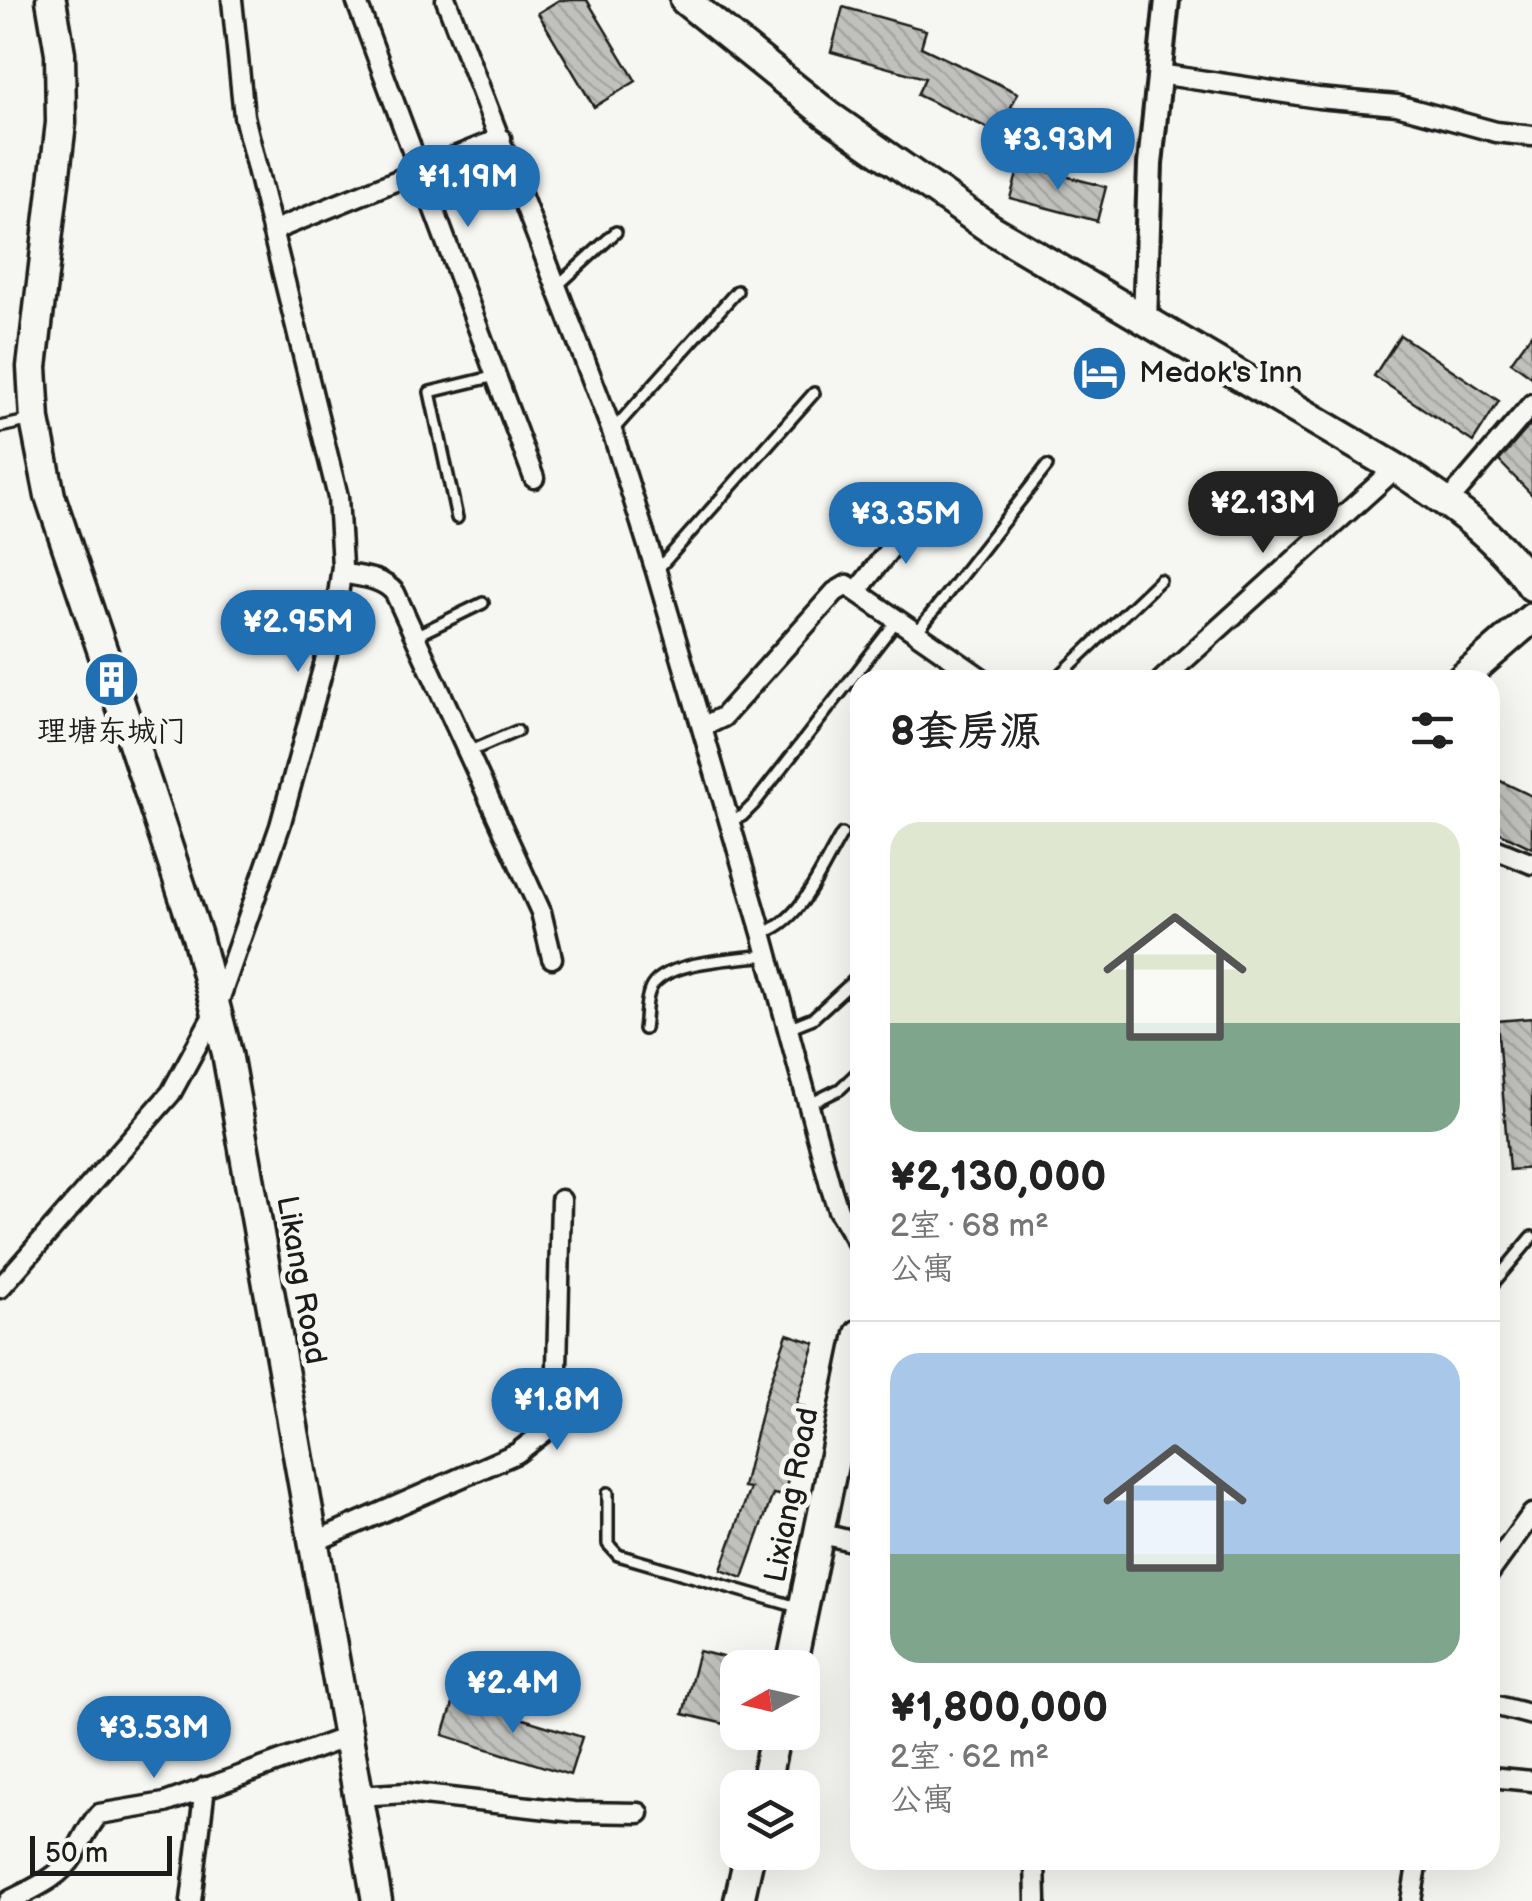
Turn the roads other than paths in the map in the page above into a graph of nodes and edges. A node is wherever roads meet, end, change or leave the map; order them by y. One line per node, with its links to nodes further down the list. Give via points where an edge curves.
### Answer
1 (51, 0): 19 (main road, Likang Road, via 61,123 32,368)
2 (232, 0): 11 (street, via 244,116)
3 (356, 0): 10 (street)
4 (446, 0): 9 (street)
5 (686, 0): 15 (main road, via 872,148)
6 (1166, 0): 7 (street)
7 (1159, 74): 8 (street, via 1397,105); 15 (street)
8 (1532, 136)
9 (500, 138): 10 (street); 13 (street)
10 (421, 170): 11 (street); 16 (street)
11 (272, 231): 29 (street, via 338,497)
12 (616, 232): 13 (lane)
13 (556, 287): 21 (street)
14 (738, 292): 21 (lane)
15 (1145, 322): 23 (main road)
16 (496, 376): 24 (street); 27 (lane, via 430,392)
17 (814, 393): 28 (lane)
18 (1532, 404): 25 (street)
19 (34, 420): 20 (lane); 55 (main road, Likang Road, via 50,496 197,936)
20 (0, 427)
21 (612, 431): 28 (street)
22 (1047, 466): 36 (lane)
23 (1396, 468): 25 (main road); 41 (street)
24 (534, 478)
25 (1448, 502): 31 (main road)
26 (918, 514): 32 (street)
27 (458, 518)
28 (656, 571): 44 (street)
29 (341, 573): 37 (street, via 388,585); 55 (street, via 307,732)
30 (1160, 580): 40 (lane)
31 (1532, 586)
32 (858, 590): 35 (street); 44 (street, via 839,588 723,717)
33 (483, 603): 37 (lane)
34 (1532, 618): 42 (main road)
35 (898, 619): 36 (street); 38 (lane)
36 (918, 632): 39 (street)
37 (415, 636): 46 (street)
38 (858, 670)
39 (970, 670)
40 (1066, 670)
41 (1173, 670)
42 (1472, 670)
43 (850, 681): 47 (lane, via 754,804)
44 (702, 727): 47 (street)
45 (517, 731): 46 (lane)
46 (468, 752): 53 (street, via 541,912)
47 (729, 821): 51 (street)
48 (842, 834): 51 (lane, via 790,918)
49 (1500, 851): 50 (street)
50 (1532, 864)
51 (762, 933): 52 (street)
52 (768, 955): 56 (street); 57 (lane, via 666,973 650,989)
53 (552, 958)
54 (850, 985): 56 (lane, via 814,1018)
55 (215, 1012): 64 (street, via 171,1093); 70 (main road, Likang Road, via 236,1096)
56 (788, 1028): 59 (street)
57 (644, 1029)
58 (850, 1080): 59 (lane)
59 (808, 1105): 61 (street)
60 (562, 1200): 70 (street, via 556,1409 548,1429 517,1453)
61 (850, 1230)
62 (1532, 1237): 63 (lane)
63 (1500, 1274)
64 (0, 1288)
65 (850, 1381): 68 (main road, Lixiang Road)
66 (608, 1493): 72 (lane, via 608,1544 618,1555)
67 (1532, 1514): 71 (street)
68 (818, 1533): 69 (street); 72 (main road, Lixiang Road)
69 (850, 1541)
70 (314, 1542): 76 (main road, Likang Road)
71 (1500, 1558)
72 (803, 1609): 73 (main road, Lixiang Road)
73 (794, 1650)
74 (1500, 1707): 75 (street)
75 (1532, 1715)
76 (347, 1737): 79 (street); 80 (main road, Likang Road)
77 (1500, 1778): 78 (street)
78 (1532, 1781)
79 (206, 1788): 85 (street, via 166,1803 99,1814 54,1876); 86 (street)
80 (358, 1796): 81 (street, via 406,1793); 87 (main road, Likang Road)
81 (639, 1813)
82 (746, 1870): 88 (main road)
83 (1036, 1870): 89 (street)
84 (1417, 1870): 90 (street)
85 (9, 1901)
86 (190, 1901)
87 (376, 1901)
88 (739, 1901)
89 (1036, 1901)
90 (1412, 1901)

